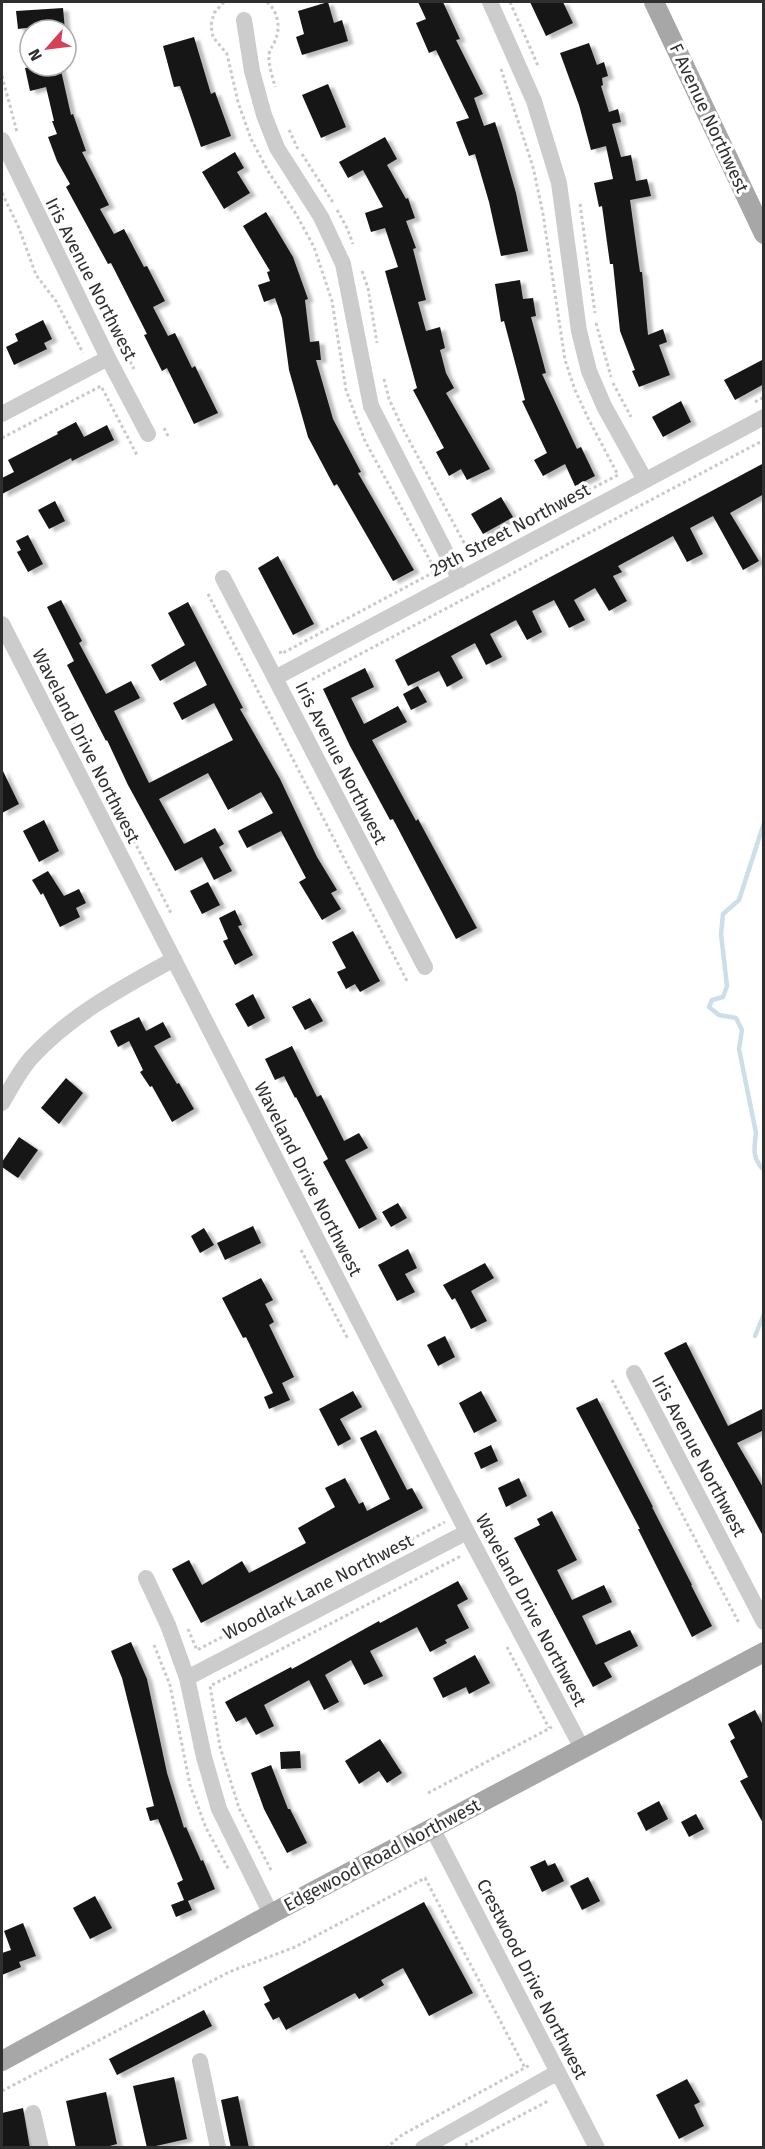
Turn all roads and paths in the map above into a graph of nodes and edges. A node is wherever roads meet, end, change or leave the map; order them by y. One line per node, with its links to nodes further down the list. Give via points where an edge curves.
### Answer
1 (224, 2): 37 (path, via 214,13 213,37 228,54 251,139 317,256 332,301 346,390 365,441 436,571 281,654)
2 (267, 2): 9 (path, via 277,18 278,30 269,52)
3 (490, 2): 30 (street, via 534,101 559,183 579,331 589,370)
4 (510, 2): 8 (path)
5 (654, 2): 14 (main road, F Avenue Northwest)
6 (244, 20): 34 (street, via 252,71 277,148 321,217 343,264 371,406)
7 (500, 65): 31 (path, via 541,202 565,360 575,390 618,475)
8 (540, 70)
9 (277, 95)
10 (286, 123): 15 (path)
11 (2, 140): 19 (street, Iris Avenue Northwest)
12 (2, 193): 18 (path, via 36,275 56,301 83,353)
13 (578, 195): 25 (path, via 602,351)
14 (764, 234)
15 (354, 245)
16 (360, 262): 17 (path)
17 (378, 348)
18 (73, 358)
19 (108, 358): 23 (street); 26 (street, Iris Avenue Northwest)
20 (384, 379): 32 (path, via 402,427 470,554)
21 (764, 397): 22 (path)
22 (753, 403)
23 (2, 414)
24 (764, 417): 30 (street, 29th Street Northwest)
25 (635, 426)
26 (148, 434)
27 (2, 438): 29 (path, via 101,386)
28 (764, 440): 40 (path, via 298,687)
29 (138, 457)
30 (645, 480): 34 (street, 29th Street Northwest)
31 (565, 503)
32 (480, 548)
33 (223, 578): 39 (street, Iris Avenue Northwest)
34 (460, 580): 39 (street, 29th Street Northwest)
35 (208, 594): 44 (path)
36 (2, 624): 42 (street, Waveland Drive Northwest)
37 (276, 644)
38 (49, 675): 41 (path)
39 (275, 678): 43 (street, Iris Avenue Northwest)
40 (303, 698)
41 (172, 915)
42 (174, 959): 45 (street, via 67,1024 30,1058); 50 (street, Waveland Drive Northwest)
43 (425, 967)
44 (407, 981)
45 (2, 1103)
46 (301, 1250): 47 (path)
47 (350, 1342)
48 (634, 1373): 55 (street, Iris Avenue Northwest)
49 (612, 1380): 56 (path)
50 (459, 1515): 51 (street, Waveland Drive Northwest); 54 (path, via 197,1650)
51 (467, 1532): 52 (street, Waveland Drive Northwest); 59 (street, Woodlark Lane Northwest)
52 (476, 1548): 60 (street, Waveland Drive Northwest); 65 (path, via 210,1686 220,1747 239,1808)
53 (146, 1578): 59 (street)
54 (186, 1622)
55 (764, 1622)
56 (739, 1623)
57 (507, 1647): 61 (path)
58 (764, 1652): 62 (main road, Edgewood Road Northwest)
59 (187, 1678): 66 (street, via 219,1809)
60 (565, 1716): 61 (path); 62 (street, Waveland Drive Northwest)
61 (549, 1728): 63 (path)
62 (583, 1750): 64 (main road, Edgewood Road Northwest)
63 (428, 1793)
64 (432, 1828): 66 (main road, Edgewood Road Northwest); 71 (street, Crestwood Drive Northwest)
65 (271, 1870)
66 (271, 1914): 67 (main road, Edgewood Road Northwest)
67 (2, 2061)
68 (200, 2061): 76 (street)
69 (530, 2065): 70 (path)
70 (525, 2068): 72 (path, via 425,1878 295,1947 229,1972); 77 (path, via 402,2135)
71 (558, 2072): 78 (street); 80 (street, Crestwood Drive Northwest)
72 (2, 2091)
73 (548, 2101): 79 (path)
74 (33, 2113): 75 (street)
75 (41, 2148)
76 (218, 2148)
77 (386, 2148)
78 (423, 2148)
79 (460, 2148)
80 (597, 2148)

